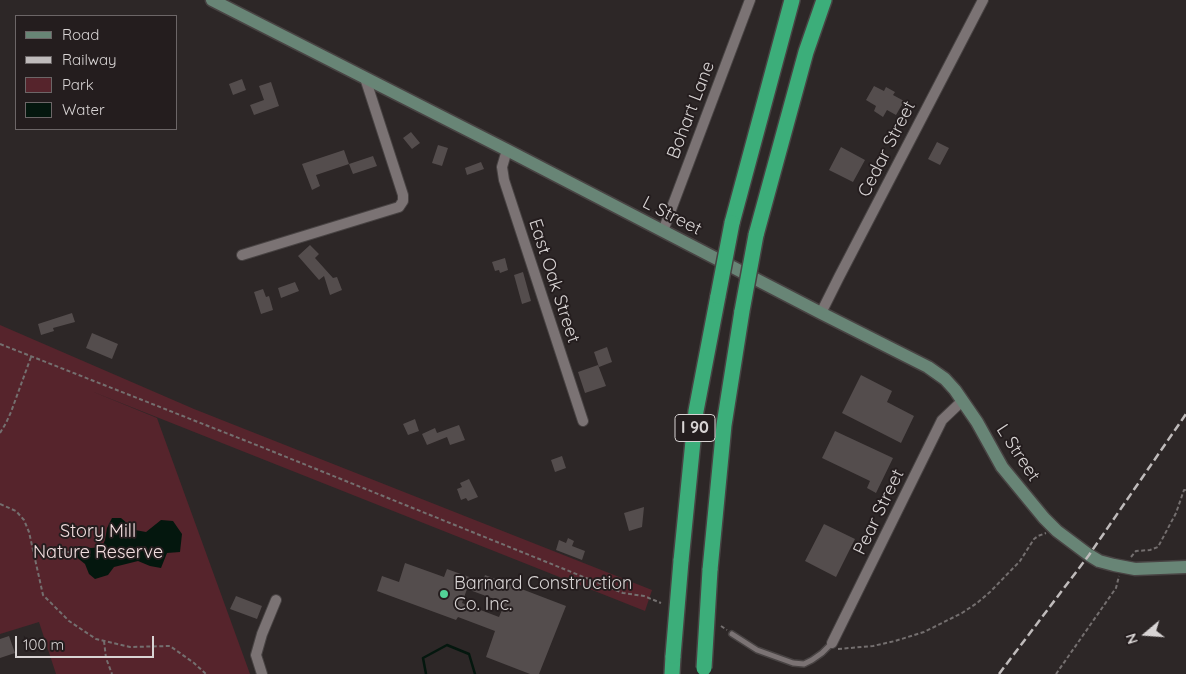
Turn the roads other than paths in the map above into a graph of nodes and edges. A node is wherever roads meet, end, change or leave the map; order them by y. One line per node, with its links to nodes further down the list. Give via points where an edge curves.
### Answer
1 (212, 0): 6 (street, L Street)
2 (750, 0): 8 (street, Bohart Lane)
3 (792, 0): 19 (highway, I 90, bridge, via 732,223 696,411)
4 (824, 0): 17 (highway, I 90, bridge, via 806,52 756,235 742,311 724,425)
5 (983, 0): 10 (street, Cedar Street)
6 (365, 78): 7 (street, L Street); 9 (street, via 403,202 398,207)
7 (507, 150): 8 (street, L Street); 12 (street, East Oak Street, via 502,167 504,180)
8 (663, 231): 10 (street, L Street)
9 (242, 255)
10 (821, 314): 11 (street, L Street, via 928,367 956,390)
11 (962, 401): 13 (street, L Street, via 1002,467 1044,518 1051,533 1120,572); 16 (street, Pear Street, via 942,420)
12 (583, 421)
13 (1186, 568)
14 (276, 600): 18 (street, via 256,656)
15 (731, 633): 16 (lane, via 758,650 804,664)
16 (832, 643)
17 (704, 671)
18 (262, 674)
19 (672, 674)

